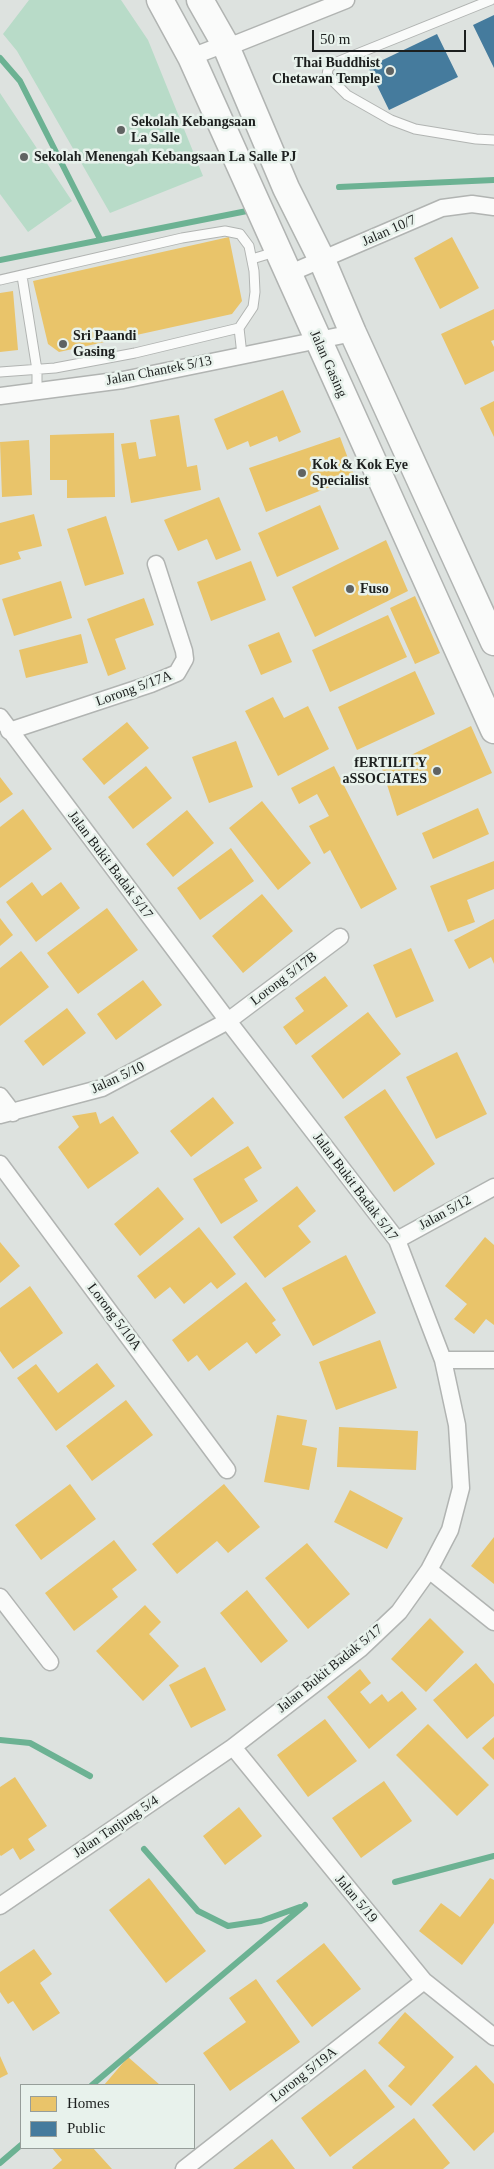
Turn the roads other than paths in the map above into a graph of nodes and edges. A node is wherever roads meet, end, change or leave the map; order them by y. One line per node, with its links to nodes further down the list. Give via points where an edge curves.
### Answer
1 (160, 0): 6 (main road, Jalan Gasing)
2 (200, 0): 5 (main road)
3 (346, 0): 5 (street, via 238,43)
4 (491, 0): 7 (lane, via 332,64 327,75 347,95 390,120 415,128)
5 (225, 44): 6 (street); 11 (main road, via 286,188)
6 (191, 58): 9 (main road, Jalan Gasing)
7 (494, 140)
8 (494, 207): 11 (street, Jalan 10/7, via 472,204 442,208)
9 (277, 251): 10 (lane); 12 (main road, Jalan Gasing)
10 (252, 259): 13 (lane, via 246,239 240,234 225,231); 15 (lane, via 253,307)
11 (322, 260): 12 (street, Jalan 10/7); 16 (main road)
12 (288, 274): 17 (main road, Jalan Gasing)
13 (22, 276): 14 (lane); 19 (lane)
14 (0, 280)
15 (239, 328): 18 (lane); 19 (lane, via 135,353)
16 (353, 333): 17 (street, Jalan Chantek 5/13); 24 (main road)
17 (317, 340): 18 (street, Jalan Chantek 5/13); 26 (main road, Jalan Gasing)
18 (242, 355): 21 (street, Jalan Chantek 5/13, via 123,380)
19 (37, 370): 20 (lane); 21 (lane)
20 (0, 372)
21 (37, 391): 22 (street, Jalan Chantek 5/13)
22 (0, 396)
23 (156, 564): 27 (street, Lorong 5/17A, via 184,651 178,673)
24 (494, 642)
25 (0, 717): 27 (street, Jalan Bukit Badak 5/17)
26 (494, 730)
27 (9, 731): 29 (street, Jalan Bukit Badak 5/17)
28 (340, 937): 29 (street, Lorong 5/17B)
29 (228, 1021): 31 (street, Jalan 5/10, via 102,1088); 34 (street, Jalan Bukit Badak 5/17)
30 (0, 1096): 31 (street)
31 (6, 1114)
32 (0, 1164): 37 (street, Lorong 5/10A)
33 (494, 1187): 34 (street, Jalan 5/12)
34 (397, 1240): 35 (street, Jalan Bukit Badak 5/17)
35 (443, 1360): 36 (street); 38 (street, Jalan Bukit Badak 5/17, via 457,1425 461,1488 450,1530)
36 (494, 1360)
37 (227, 1470)
38 (429, 1570): 40 (street); 42 (street, Jalan Bukit Badak 5/17, via 399,1612 360,1649)
39 (0, 1597): 41 (street)
40 (494, 1622)
41 (50, 1662)
42 (233, 1747): 43 (street, Jalan Tanjung 5/4); 44 (street, Jalan 5/19)
43 (0, 1906)
44 (424, 1981): 45 (street, Jalan 5/19); 46 (street, Lorong 5/19A)
45 (494, 2037)
46 (184, 2169)

